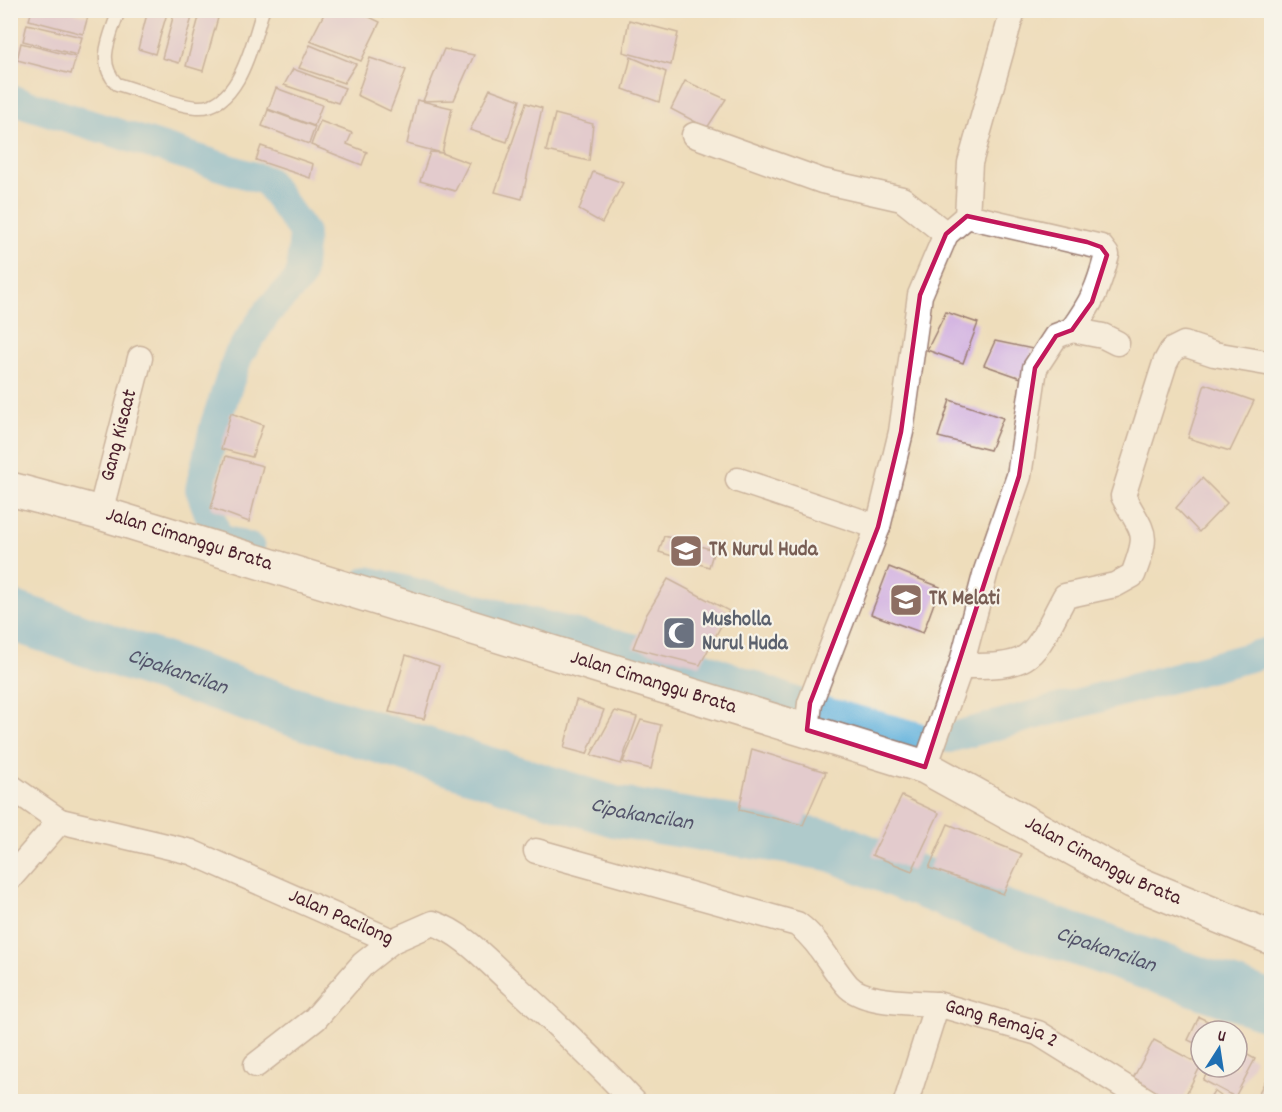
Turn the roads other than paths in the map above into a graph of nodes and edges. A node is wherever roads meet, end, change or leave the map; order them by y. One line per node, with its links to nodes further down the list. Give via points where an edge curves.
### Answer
1 (119, 10): 2 (lane, via 104,57 112,78 117,84 197,107 215,105 232,90)
2 (263, 10)
3 (1013, 10): 5 (street, via 970,163)
4 (694, 135): 6 (street, via 822,181 902,199)
5 (966, 216): 6 (street); 7 (street, via 1101,247 1107,255 1100,283)
6 (946, 234): 14 (street, via 920,295 901,432)
7 (1072, 330): 8 (street); 15 (street, via 1056,336 1035,368 1019,476 986,571)
8 (1117, 343)
9 (140, 358): 13 (street, Gang Kisaat)
10 (1272, 364): 15 (street, via 1178,345 1159,379 1123,496 1144,538 1133,575 1115,585 1065,596 1038,645 1025,660 1004,666)
11 (738, 480): 14 (street)
12 (10, 489): 13 (street, Jalan Cimanggu Brata)
13 (100, 513): 16 (street, Jalan Cimanggu Brata)
14 (878, 526): 16 (street)
15 (961, 666): 17 (street)
16 (808, 717): 17 (street, Jalan Cimanggu Brata)
17 (925, 767): 22 (street, Jalan Cimanggu Brata, via 1132,881)
18 (10, 786): 19 (street)
19 (60, 821): 21 (street); 23 (street, Jalan Pacilong, via 191,852)
20 (536, 851): 24 (street, via 797,924 820,945 848,987 884,1000)
21 (10, 878)
22 (1272, 938)
23 (392, 941): 25 (street, via 363,964 315,1019); 26 (street, Jalan Pacilong, via 433,923 452,930 589,1054)
24 (937, 1004): 27 (street, Gang Remaja 2); 28 (street, Gang Remaja 2, via 1038,1034)
25 (256, 1065)
26 (634, 1101)
27 (906, 1101)
28 (1149, 1101)

